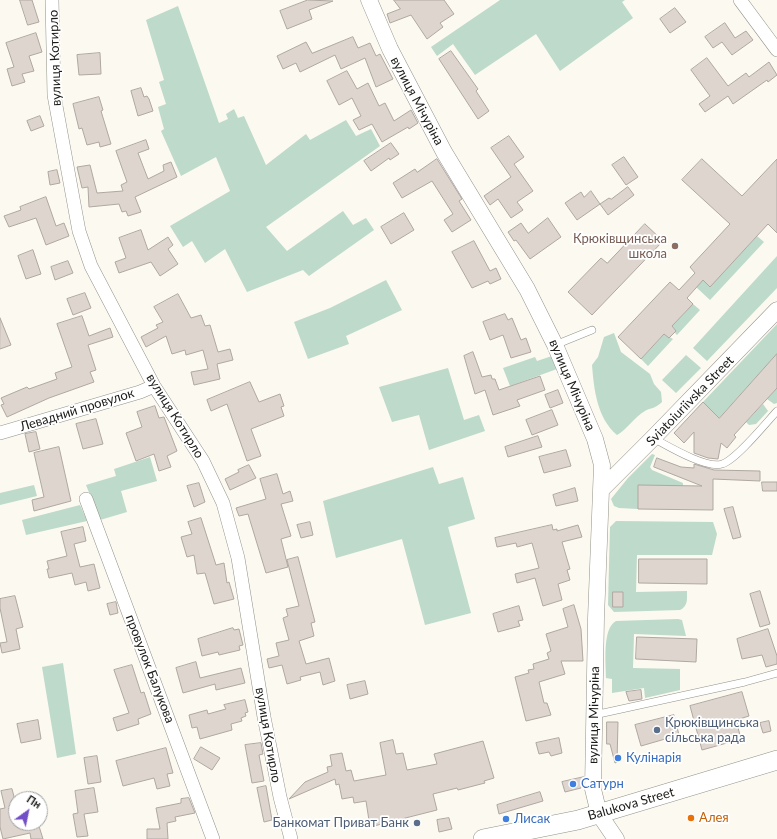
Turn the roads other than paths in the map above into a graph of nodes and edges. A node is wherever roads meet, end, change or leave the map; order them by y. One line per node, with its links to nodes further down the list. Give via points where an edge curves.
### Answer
1 (52, 0): 8 (street, вулиця Котирло, via 54,95 79,231 91,266)
2 (370, 0): 7 (street, вулиця Мічуріна, via 390,49 444,152 528,289)
3 (740, 0): 4 (street)
4 (777, 50)
5 (777, 310): 11 (street, Sviatoiuriivska Street)
6 (592, 330): 7 (lane)
7 (555, 345): 12 (street, вулиця Мічуріна, via 595,439 602,465)
8 (154, 386): 10 (street, Левадний провулок); 19 (street, вулиця Котирло, via 203,461 223,503 238,558 264,717)
9 (777, 411): 11 (lane, via 731,459 721,465 681,454)
10 (0, 434)
11 (654, 438): 12 (street, Sviatoiuriivska Street)
12 (601, 490): 15 (street, вулиця Мічуріна)
13 (86, 499): 18 (street, провулок Балукова)
14 (777, 673): 15 (lane)
15 (594, 715): 17 (street, вулиця Мічуріна, via 593,790)
16 (777, 760): 17 (main road, Balukova Street)
17 (599, 814): 20 (main road, Balukova Street); 21 (street)
18 (213, 839)
19 (291, 839)
20 (483, 839)
21 (616, 839)

